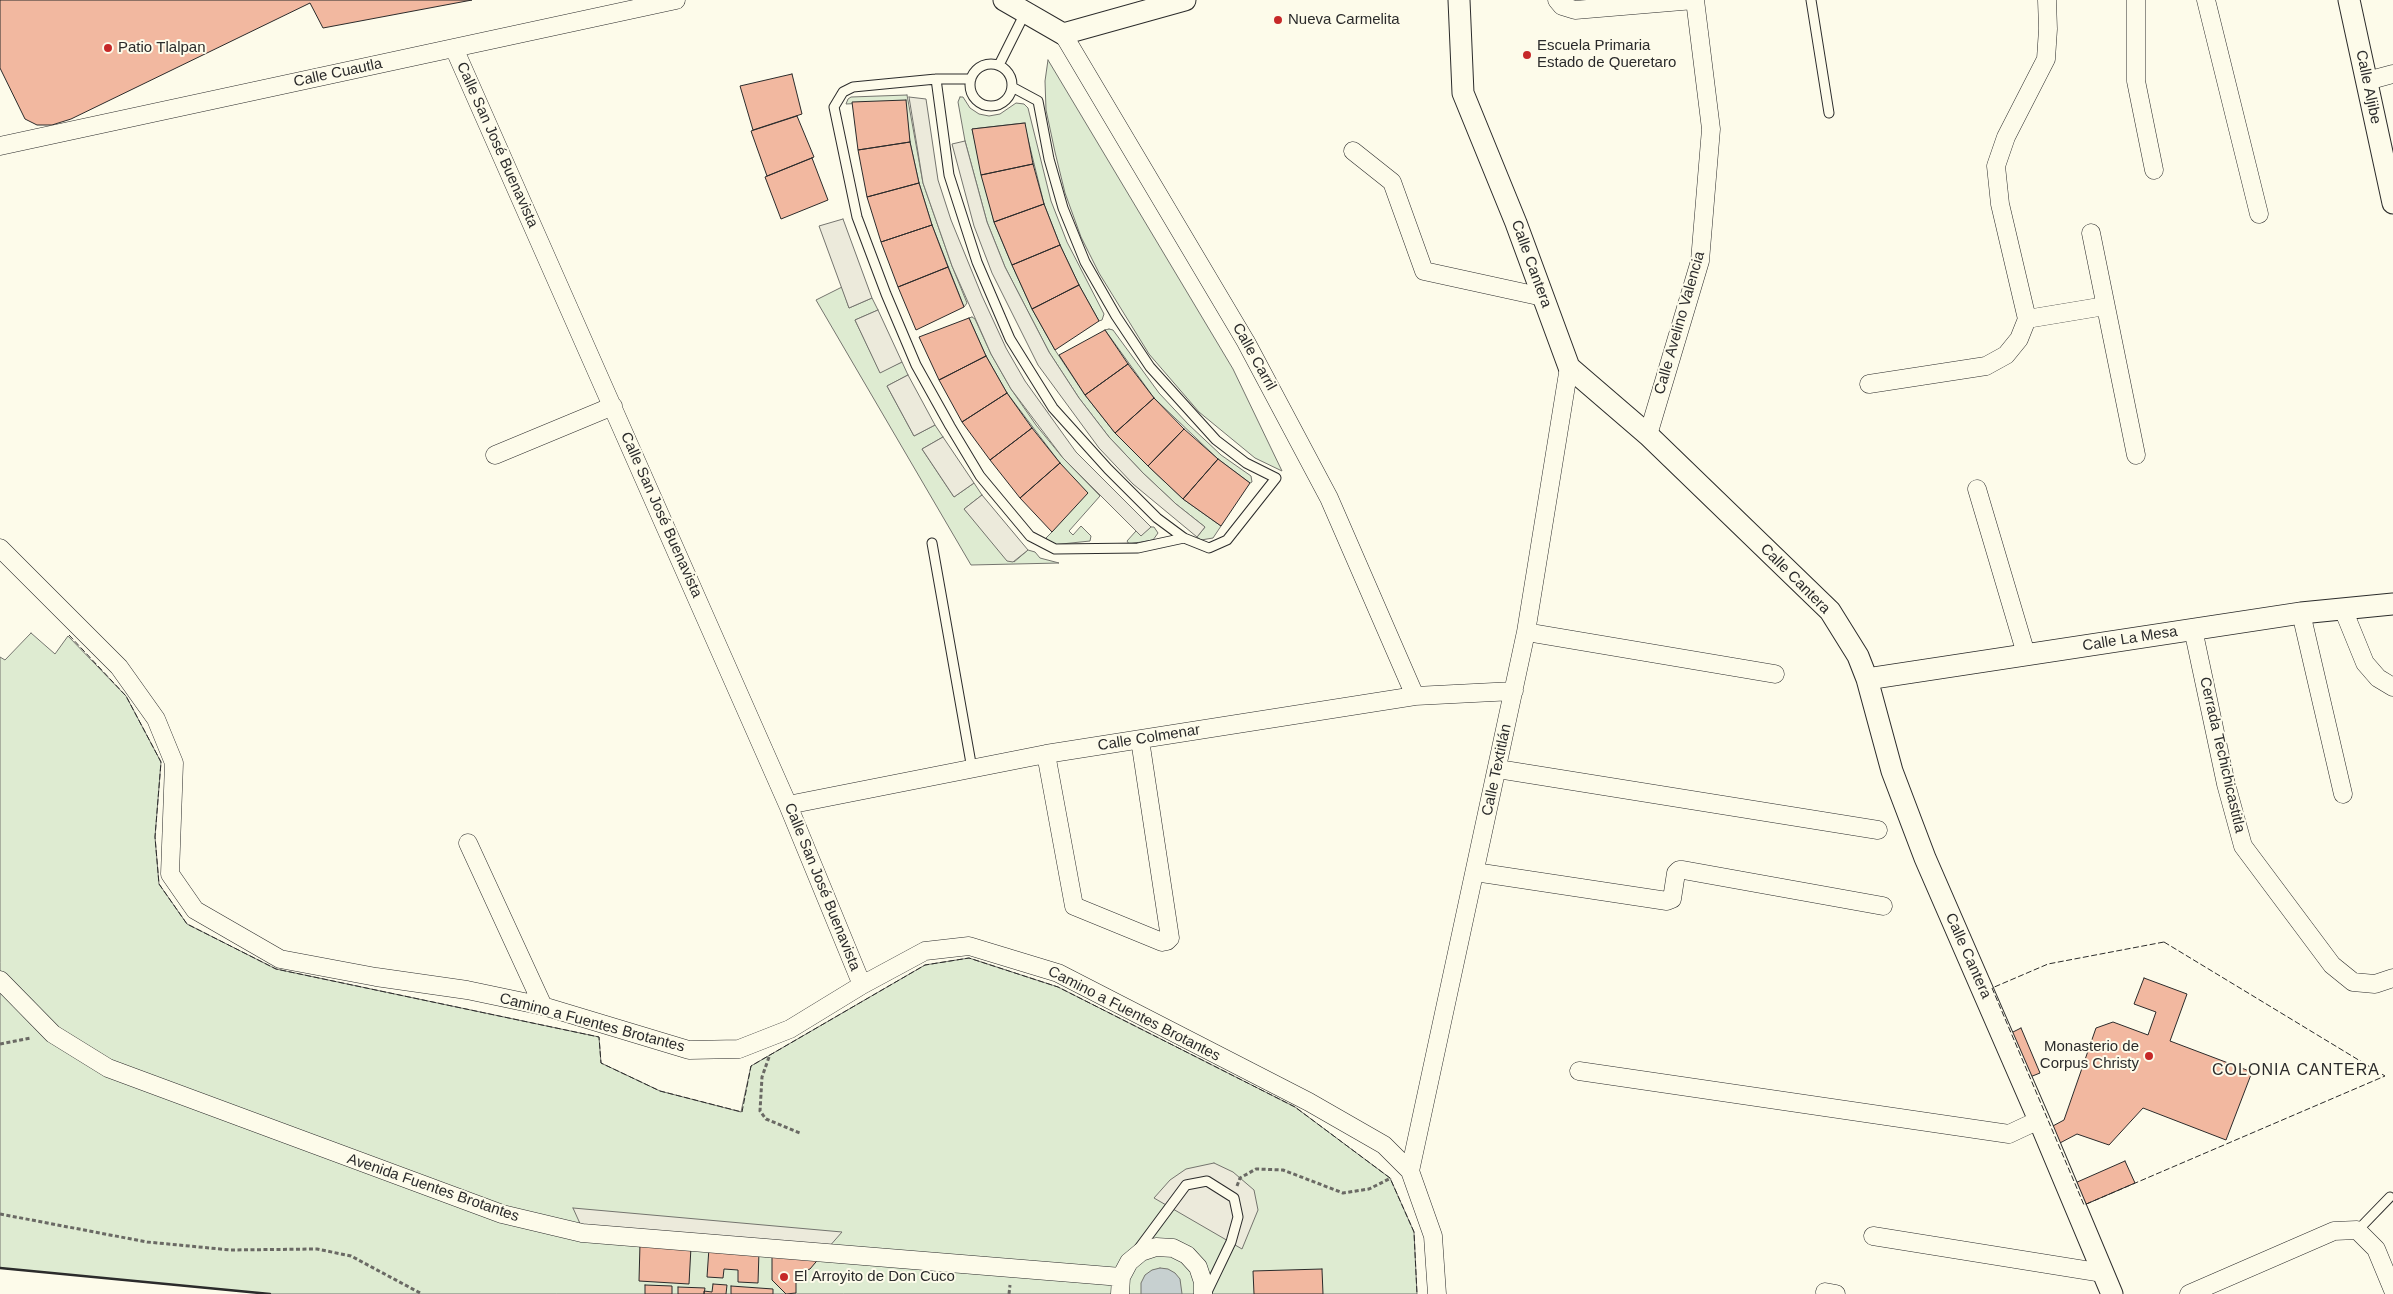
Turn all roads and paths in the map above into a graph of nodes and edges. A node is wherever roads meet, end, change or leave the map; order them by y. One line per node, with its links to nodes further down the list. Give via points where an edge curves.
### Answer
1 (676, 0): 14 (street, Calle Cuautla)
2 (1004, 0): 12 (street)
3 (1459, 0): 28 (street, Calle Cantera, via 1463,93)
4 (1556, 0): 5 (street, via 1562,6 1575,10)
5 (1695, 0): 34 (street, Calle Avelino Valencia, via 1711,129 1700,261)
6 (1811, 0): 21 (lane)
7 (2047, 0): 30 (street, via 2046,59 2006,137 1996,166 2000,204)
8 (2136, 0): 24 (street, via 2136,81)
9 (2206, 0): 26 (street)
10 (2349, 0): 19 (street, Calle Aljibe)
11 (1171, 2): 13 (street)
12 (1025, 13): 13 (street); 15 (lane)
13 (1063, 34): 51 (street, Calle Carril, via 1246,342 1329,498)
14 (454, 48): 22 (street, Calle Cuautla); 33 (street, Calle San José Buenavista)
15 (1000, 66): 18 (lane, via 979,67); 20 (lane, via 1009,74)
16 (2393, 74): 19 (street)
17 (936, 79): 18 (lane); 38 (lane, via 949,175 977,262 1010,339 1053,408 1156,518); 38 (lane, via 853,87 842,92 834,107 857,217 916,364 980,476 1030,536 1055,549 1138,548)
18 (971, 79): 20 (lane, via 975,99 987,106 1007,100)
19 (2367, 81): 25 (street, Calle Aljibe)
20 (1012, 87): 38 (lane, via 1038,101 1049,159 1063,208 1084,262 1150,367 1216,440 1246,463 1276,478 1227,540 1209,548)
21 (1829, 114)
22 (0, 146)
23 (1353, 151): 28 (street, via 1392,182 1424,271)
24 (2154, 170)
25 (2393, 203)
26 (2259, 214)
27 (2091, 233): 29 (street)
28 (1543, 297): 31 (street, Calle Cantera)
29 (2105, 306): 30 (street); 35 (street)
30 (2027, 319): 32 (street, via 2019,339 2006,356 1986,366)
31 (1569, 367): 34 (street, Calle Cantera); 45 (street, Calle Textitlán)
32 (1869, 384)
33 (613, 406): 36 (street); 57 (street, Calle San José Buenavista)
34 (1648, 435): 48 (street, Calle Cantera, via 1830,612 1858,656)
35 (2136, 455)
36 (495, 456)
37 (1977, 489): 46 (street)
38 (1184, 538)
39 (932, 544): 54 (lane)
40 (0, 548): 65 (street, Camino a Fuentes Brotantes, via 119,667 156,719 174,763 170,874 194,910 280,959)
41 (2393, 604): 42 (street, Calle La Mesa)
42 (2343, 609): 43 (street, Calle La Mesa); 49 (street, via 2365,663 2378,678)
43 (2301, 613): 44 (street, Calle La Mesa); 56 (street)
44 (2193, 629): 46 (street, Calle La Mesa); 62 (street, Cerrada Techichicastitla, via 2226,784 2243,846 2332,965 2353,982 2375,984)
45 (1526, 632): 47 (street); 50 (street, Calle Textitlán)
46 (2026, 654): 48 (street, Calle La Mesa)
47 (1775, 674)
48 (1867, 679): 70 (street, Calle Cantera, via 1892,771 1925,858)
49 (2393, 687)
50 (1514, 691): 51 (street, Calle Colmenar); 55 (street, Calle Textitlán)
51 (1415, 696): 52 (street, Calle Colmenar)
52 (1140, 740): 53 (street, Calle Colmenar); 53 (street, via 1170,938 1162,942 1074,906)
53 (1046, 754): 54 (street, Calle Colmenar)
54 (972, 769): 57 (street, Calle Colmenar)
55 (1498, 769): 58 (street); 60 (street, Calle Textitlán)
56 (2343, 794)
57 (788, 805): 64 (street, Calle San José Buenavista)
58 (1878, 830)
59 (468, 843): 65 (street)
60 (1475, 872): 61 (street, via 1667,901 1672,899 1676,873 1683,870); 72 (street, Calle Textitlán)
61 (1883, 906)
62 (2393, 978)
63 (0, 980): 66 (street, Avenida Fuentes Brotantes)
64 (862, 984): 67 (street, Camino a Fuentes Brotantes, via 790,1029); 72 (street, Camino a Fuentes Brotantes, via 925,951 969,946 1058,973 1309,1102 1384,1145)
65 (543, 1006): 67 (street, Camino a Fuentes Brotantes, via 689,1050 739,1049)
66 (53, 1034): 68 (path); 79 (street, Avenida Fuentes Brotantes, via 108,1068 227,1114 502,1214 564,1229 592,1234)
67 (771, 1036): 71 (path, via 770,1055 762,1077 760,1111 766,1119)
68 (0, 1044)
69 (1578, 1071): 70 (street, via 2009,1134)
70 (2039, 1120): 78 (street, Calle Cantera)
71 (800, 1133)
72 (1410, 1171): 74 (path, via 1369,1189 1343,1193 1283,1170 1256,1169 1240,1178); 83 (street, Camino a Fuentes Brotantes, via 1433,1236)
73 (2390, 1197): 76 (lane)
74 (1234, 1198): 79 (lane, via 1208,1181 1186,1184); 82 (lane, via 1238,1217 1231,1242)
75 (0, 1214): 81 (path, via 147,1242 230,1250 317,1248 351,1256)
76 (2357, 1231): 80 (street, via 2376,1249); 85 (street, via 2334,1231)
77 (1872, 1236): 78 (street)
78 (2103, 1273): 84 (street, Calle Cantera)
79 (1123, 1278): 82 (street, via 1141,1252 1156,1247 1173,1248 1187,1255 1198,1267)
80 (2393, 1290)
81 (422, 1294)
82 (1204, 1294)
83 (1437, 1294)
84 (2112, 1294)
85 (2189, 1294)

